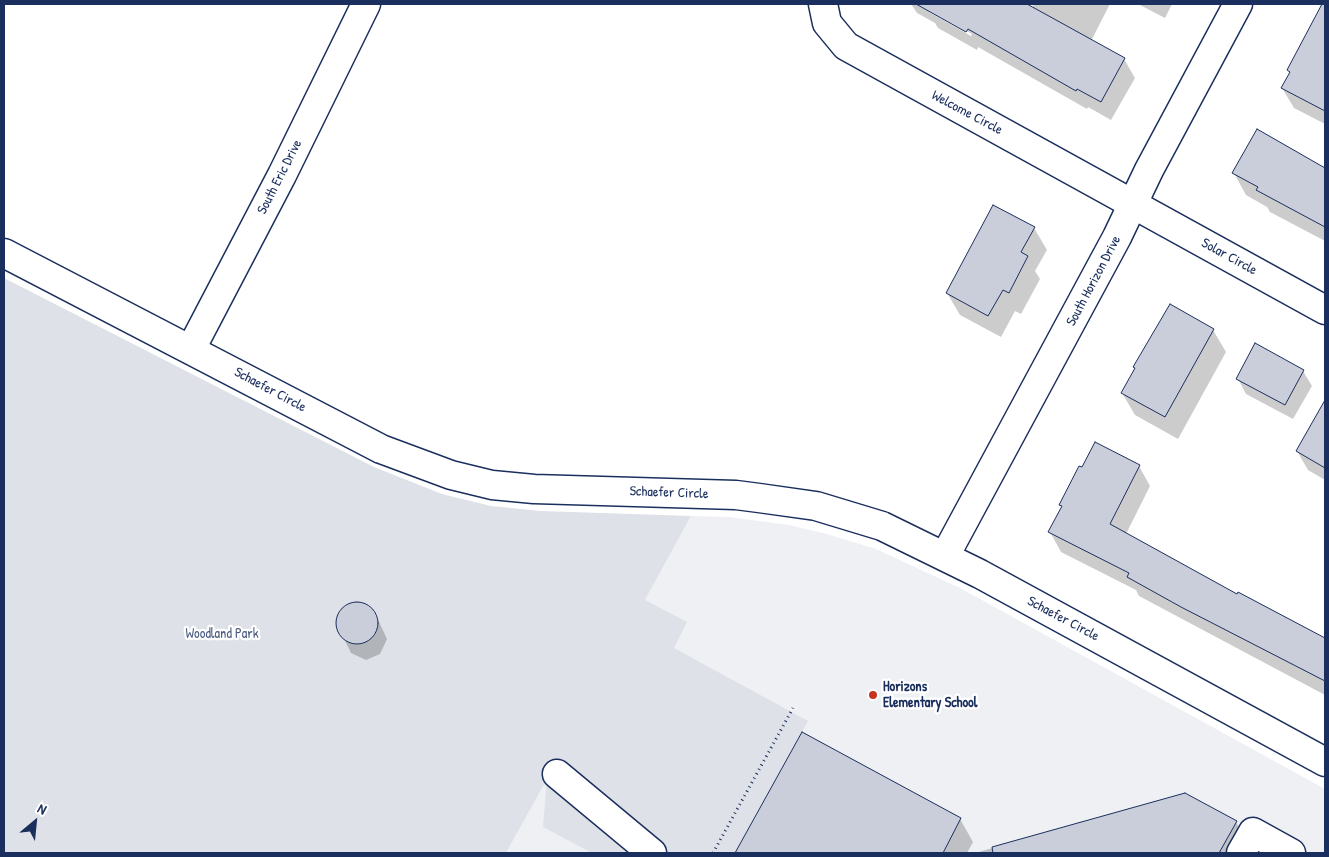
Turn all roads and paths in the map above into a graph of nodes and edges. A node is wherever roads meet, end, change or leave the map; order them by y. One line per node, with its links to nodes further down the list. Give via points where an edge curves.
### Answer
1 (366, 4): 7 (street, South Eric Drive)
2 (823, 4): 4 (street, Welcome Circle, via 827,23 846,46)
3 (1238, 4): 4 (street, South Horizon Drive)
4 (1133, 203): 6 (street, Solar Circle); 8 (street, South Horizon Drive, via 1118,237)
5 (4, 253): 7 (street, Schaefer Circle)
6 (1325, 310)
7 (191, 349): 8 (street, Schaefer Circle, via 381,449 450,476 534,489 736,495 816,506 882,526)
8 (945, 556): 10 (street, Schaefer Circle)
9 (793, 708): 13 (path)
10 (1325, 762)
11 (557, 774): 12 (street)
12 (652, 853)
13 (712, 853)
14 (1241, 853): 15 (street, via 1253,832)
15 (1291, 853)

